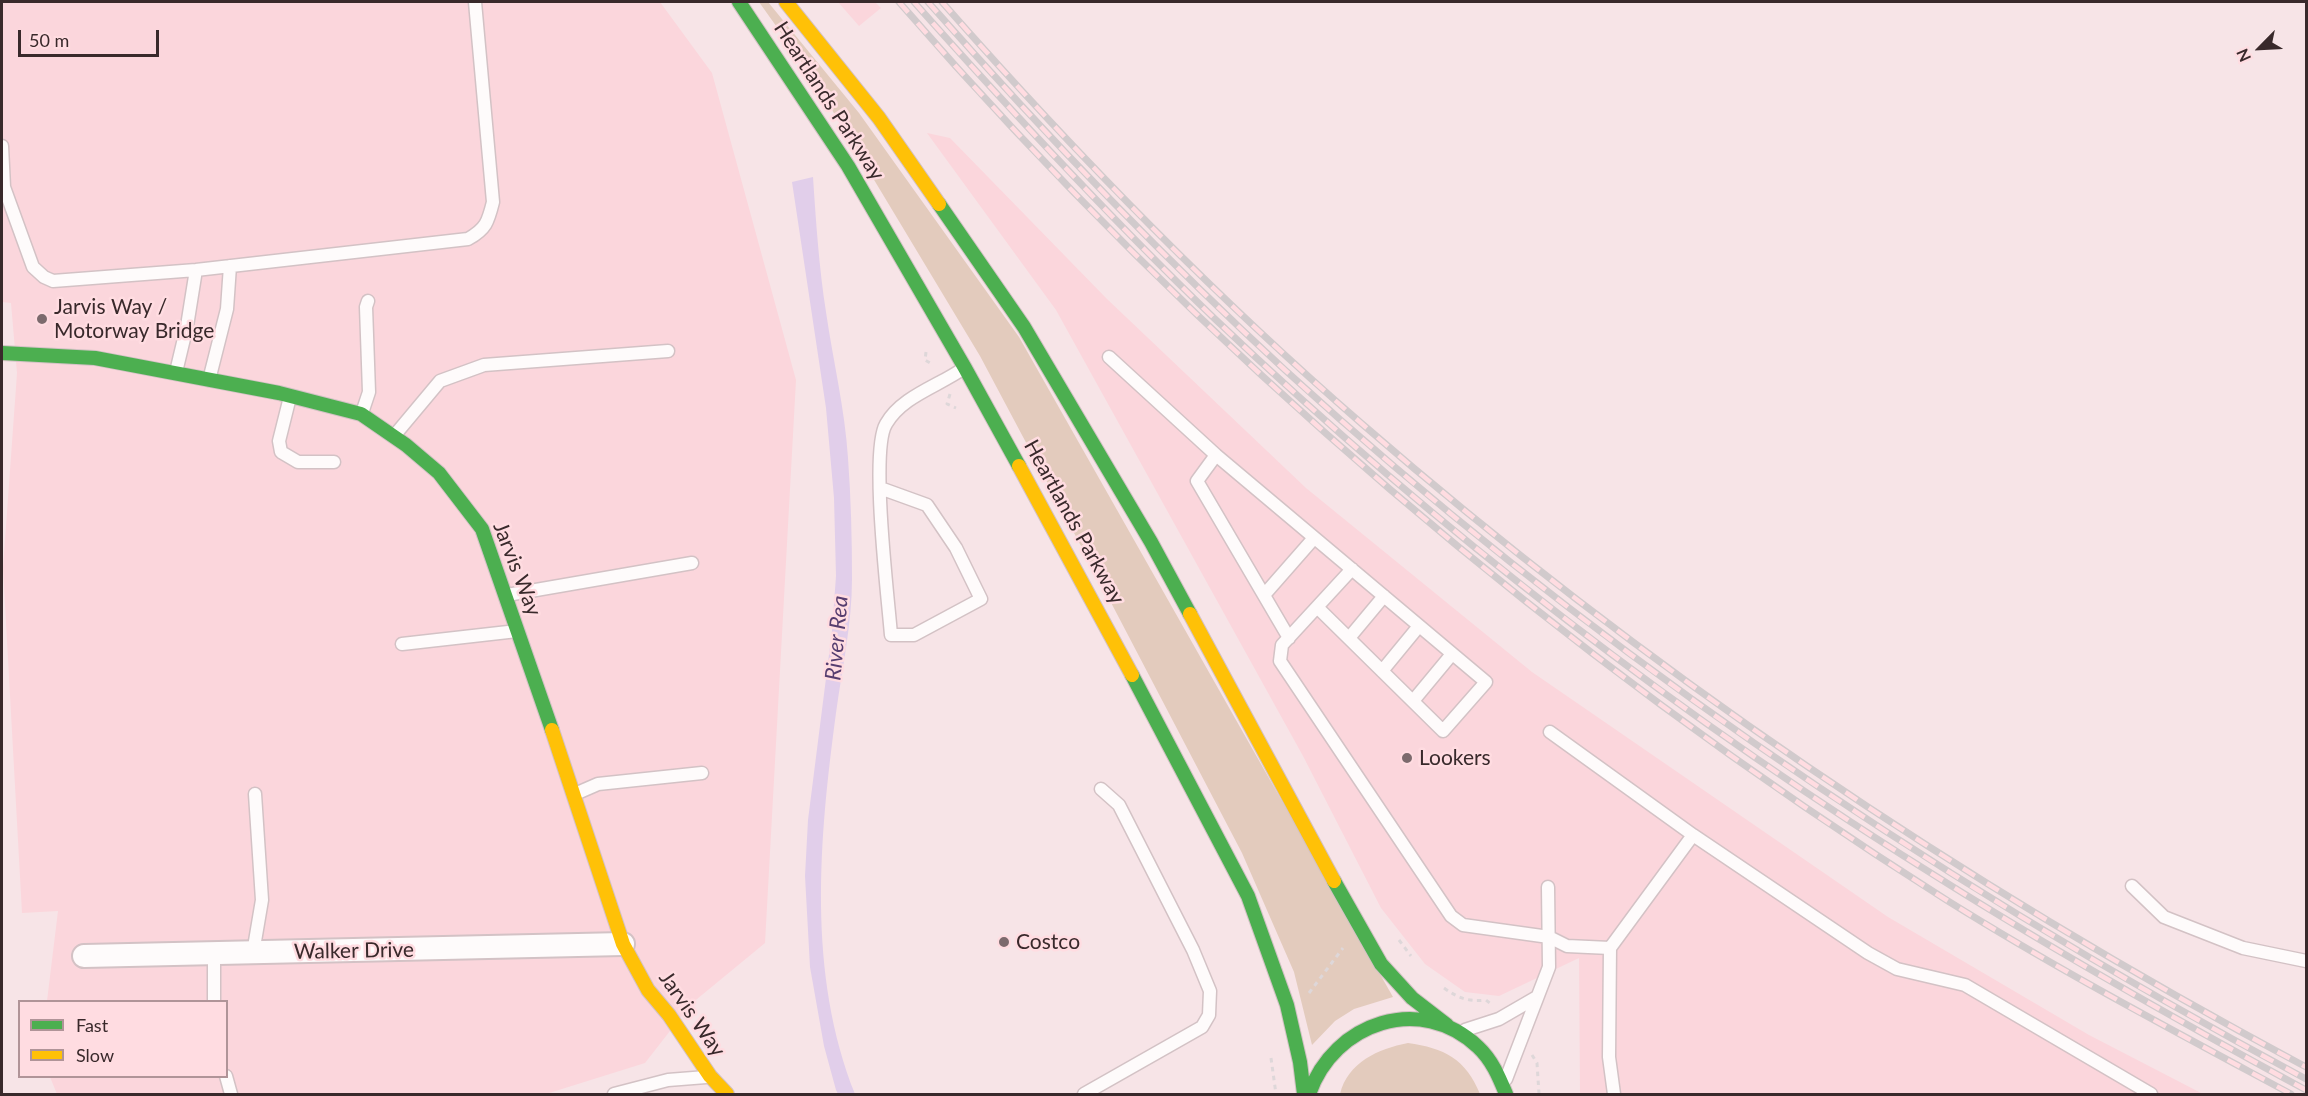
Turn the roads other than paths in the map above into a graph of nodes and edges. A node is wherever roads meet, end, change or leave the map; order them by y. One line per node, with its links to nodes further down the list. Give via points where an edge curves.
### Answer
1 (475, 2): 5 (lane, via 493,202 482,231 468,239)
2 (739, 2): 11 (main road, Heartlands Parkway, via 848,166)
3 (786, 2): 52 (main road, Heartlands Parkway, via 879,118 1024,327 1151,542 1382,964 1413,998)
4 (2, 146): 6 (lane, via 4,187 33,267 44,277 61,281)
5 (230, 266): 6 (lane); 13 (lane, via 227,309)
6 (196, 270): 12 (lane)
7 (368, 301): 15 (lane, via 369,392)
8 (668, 351): 16 (lane, via 484,365 440,381)
9 (2, 353): 12 (main road, Jarvis Way, via 95,358)
10 (1109, 357): 17 (lane)
11 (959, 372): 19 (lane, via 906,402 885,425 878,463); 60 (main road, Heartlands Parkway, via 1081,579 1248,896 1287,1005)
12 (176, 373): 13 (main road, Jarvis Way)
13 (209, 380): 14 (main road, Jarvis Way)
14 (291, 396): 15 (main road, Jarvis Way); 18 (lane, via 279,441 281,452 298,462)
15 (361, 414): 16 (main road, Jarvis Way)
16 (394, 437): 23 (main road, Jarvis Way, via 439,473 482,529)
17 (1216, 455): 20 (lane); 24 (lane, via 1197,481)
18 (334, 462)
19 (880, 488): 19 (lane, via 891,635 915,635 981,599 956,548 927,505)
20 (1314, 538): 22 (lane); 24 (lane)
21 (692, 563): 23 (lane)
22 (1352, 569): 25 (lane); 26 (lane)
23 (506, 595): 28 (main road, Jarvis Way)
24 (1264, 595): 29 (lane)
25 (1384, 596): 27 (lane); 30 (lane)
26 (1317, 607): 29 (lane); 30 (lane)
27 (1419, 626): 32 (lane); 33 (lane)
28 (518, 631): 31 (lane); 39 (main road, Jarvis Way)
29 (1288, 638): 43 (lane, via 1282,645 1280,661 1451,915 1463,925)
30 (1349, 638): 33 (lane)
31 (402, 644)
32 (1452, 654): 34 (lane); 34 (lane, via 1486,682 1443,731)
33 (1382, 671): 34 (lane)
34 (1413, 701)
35 (1550, 732): 40 (lane)
36 (702, 773): 39 (lane, via 598,784)
37 (1101, 789): 59 (lane, via 1119,805 1193,950 1210,991 1209,1015 1202,1027)
38 (255, 794): 46 (lane, via 262,900)
39 (573, 794): 44 (main road, Jarvis Way)
40 (1693, 835): 45 (lane); 63 (lane, via 1868,953 1897,969 1965,985)
41 (2132, 886): 49 (lane, via 2164,916 2243,948)
42 (1548, 887): 43 (lane)
43 (1550, 937): 45 (lane, via 1567,946); 50 (lane, via 1549,967)
44 (624, 944): 46 (street, Walker Drive); 53 (main road, Jarvis Way, via 648,990)
45 (1610, 948): 62 (lane, via 1609,1057)
46 (253, 953): 47 (street, Walker Drive)
47 (214, 954): 48 (street, Walker Drive); 51 (lane)
48 (84, 956)
49 (2307, 961)
50 (1537, 997): 52 (lane, via 1499,1019); 55 (lane)
51 (213, 1000)
52 (1453, 1028): 55 (main road, Heartlands Parkway, via 1484,1050); 61 (main road, via 1417,1017 1386,1020 1357,1031 1326,1059)
53 (710, 1076): 57 (lane, via 668,1080); 58 (main road, Jarvis Way)
54 (226, 1078): 56 (lane)
55 (1505, 1090)
56 (231, 1095)
57 (614, 1095)
58 (727, 1095)
59 (1084, 1095)
60 (1304, 1095)
61 (1309, 1095)
62 (1614, 1095)
63 (2151, 1095)

